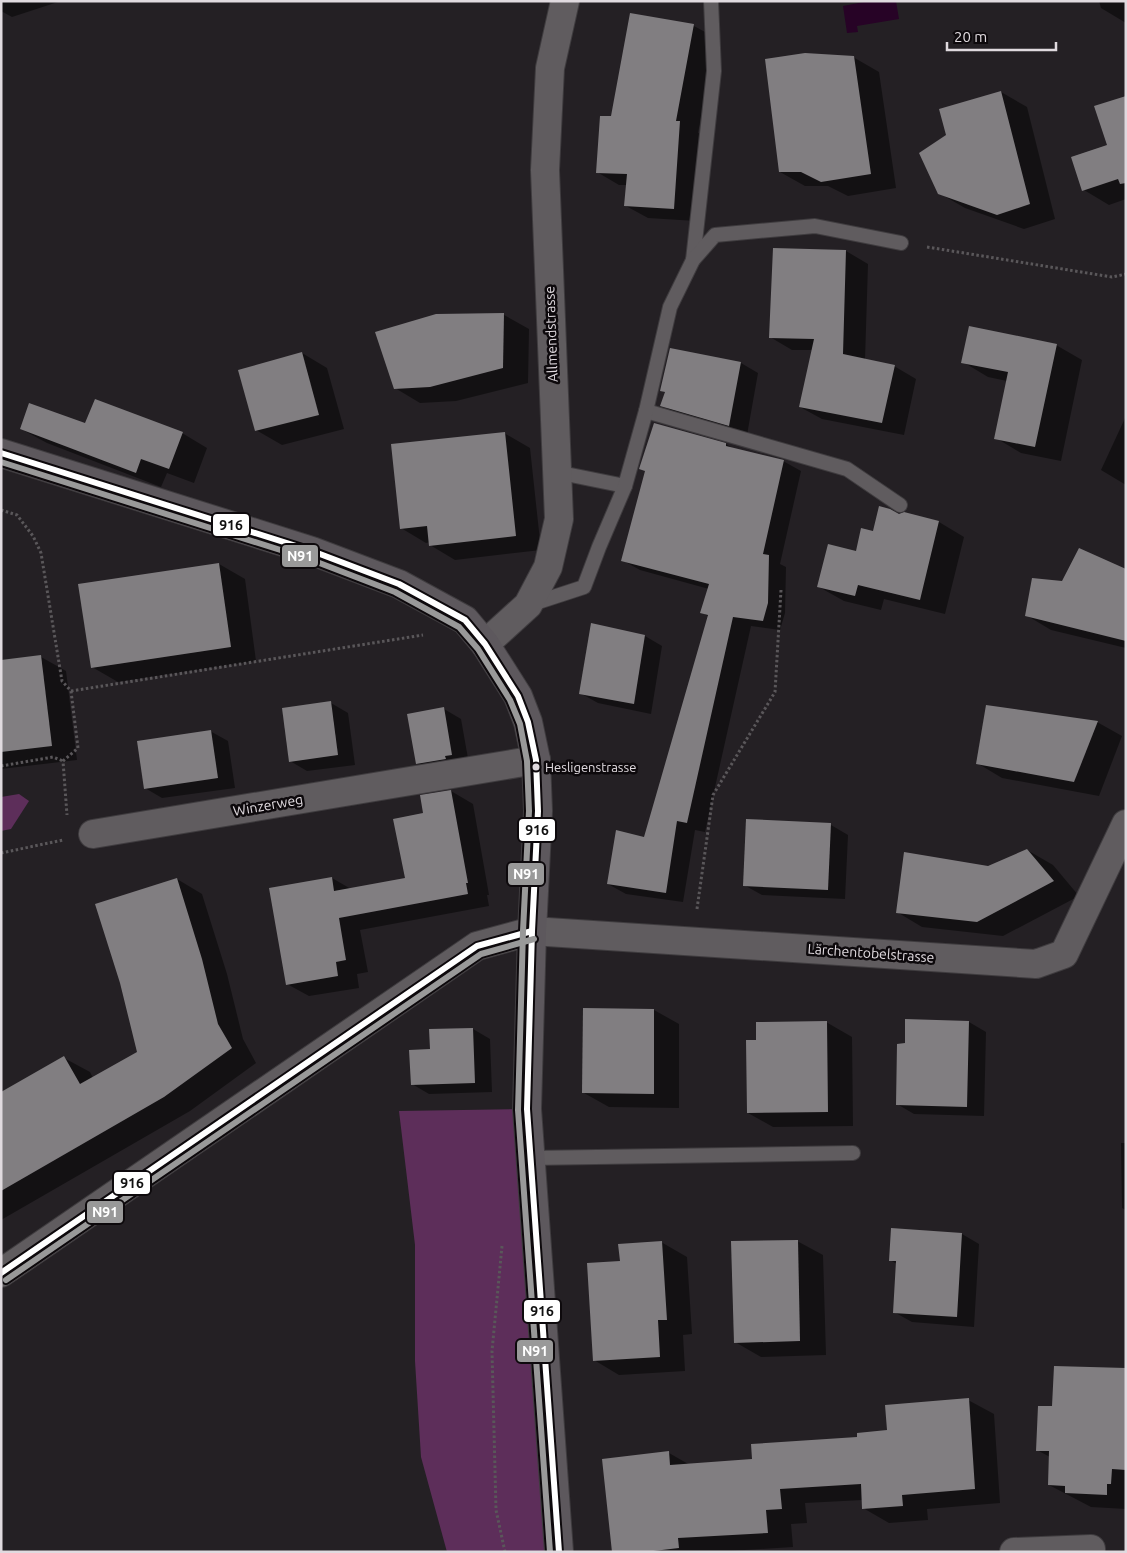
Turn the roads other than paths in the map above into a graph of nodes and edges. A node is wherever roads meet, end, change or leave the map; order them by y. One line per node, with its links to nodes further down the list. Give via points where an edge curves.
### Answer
1 (565, 1): 7 (street, Allmendstrasse, via 550,68 545,170)
2 (711, 1): 4 (lane, via 714,71)
3 (901, 243): 4 (lane, via 815,226 715,235)
4 (694, 260): 5 (lane, via 670,306)
5 (646, 411): 8 (lane); 9 (lane, via 847,469)
6 (1, 453): 11 (street, via 312,551 399,584 465,620)
7 (556, 472): 8 (lane); 10 (street, Allmendstrasse, via 559,519 548,567)
8 (625, 486): 10 (lane, via 584,587)
9 (900, 505)
10 (528, 605): 11 (street, Allmendstrasse)
11 (485, 644): 12 (street, via 518,696 528,722)
12 (536, 760): 14 (street, Winzerweg); 15 (street, via 538,811)
13 (1126, 824): 15 (street, Lärchentobelstrasse, via 1064,954 1036,964)
14 (93, 834)
15 (532, 931): 17 (street, via 527,1109); 18 (street, via 477,946)
16 (853, 1153): 17 (lane)
17 (530, 1158): 20 (street)
18 (1, 1273)
19 (1091, 1549): 21 (street)
20 (559, 1552)
21 (1014, 1552)

